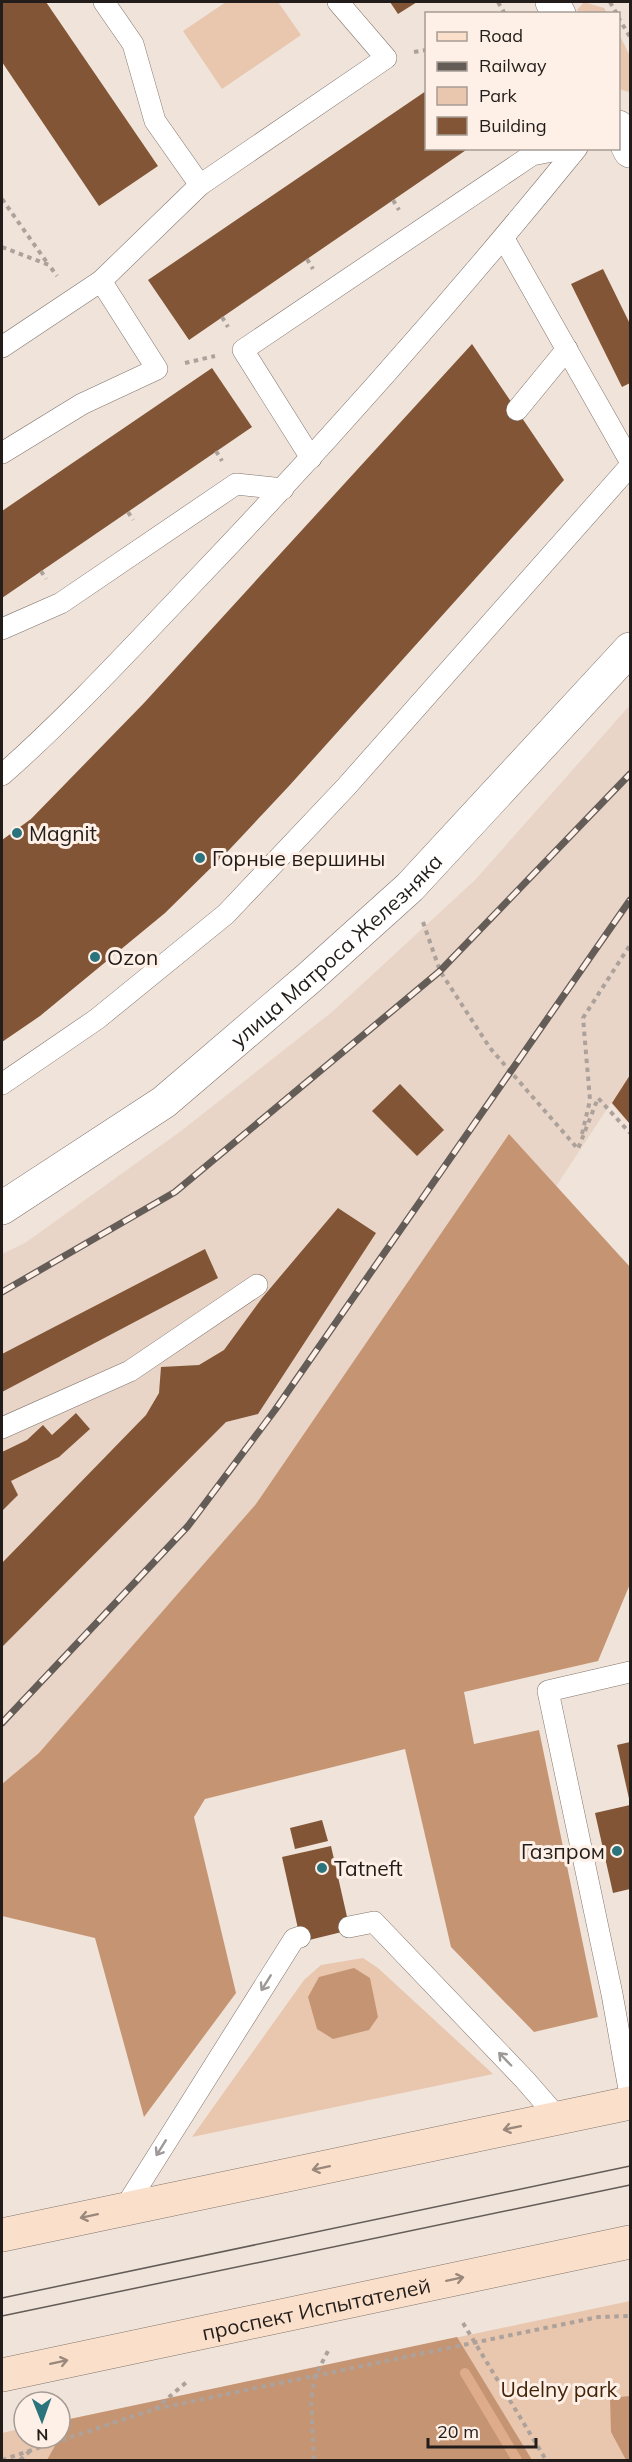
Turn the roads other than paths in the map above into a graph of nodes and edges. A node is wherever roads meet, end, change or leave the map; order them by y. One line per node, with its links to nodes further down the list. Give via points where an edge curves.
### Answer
1 (104, 2): 7 (lane, via 133,44 155,121)
2 (338, 2): 7 (lane, via 387,58)
3 (620, 131): 6 (street)
4 (558, 150): 14 (lane, via 532,155 243,350)
5 (575, 150): 8 (lane)
6 (630, 151)
7 (200, 185): 9 (lane)
8 (504, 239): 11 (lane); 14 (lane)
9 (100, 281): 10 (lane); 13 (lane, via 157,369 82,404)
10 (2, 347)
11 (567, 350): 12 (lane); 15 (lane)
12 (517, 410)
13 (2, 453)
14 (311, 458): 17 (lane)
15 (630, 461)
16 (630, 466): 21 (lane, via 346,787 226,914 96,1019)
17 (283, 489): 18 (lane, via 236,484 62,603); 20 (lane, via 56,726)
18 (2, 629)
19 (630, 649): 22 (street, улица Матроса Железняка, via 410,887 309,978 164,1102)
20 (2, 775)
21 (2, 1084)
22 (2, 1208)
23 (257, 1285): 24 (lane, via 130,1371)
24 (2, 1428)
25 (630, 1672): 28 (lane, via 548,1690)
26 (349, 1927): 30 (lane, one-way to 26, via 374,1922)
27 (300, 1937): 31 (lane, one-way to 31, via 294,1939)
28 (630, 2095)
29 (630, 2103): 30 (main road)
30 (558, 2118): 31 (main road, one-way to 31)
31 (124, 2209): 32 (main road, one-way to 32)
32 (2, 2235)
33 (630, 2242): 34 (main road, проспект Испытателей, one-way to 33)
34 (2, 2374)

